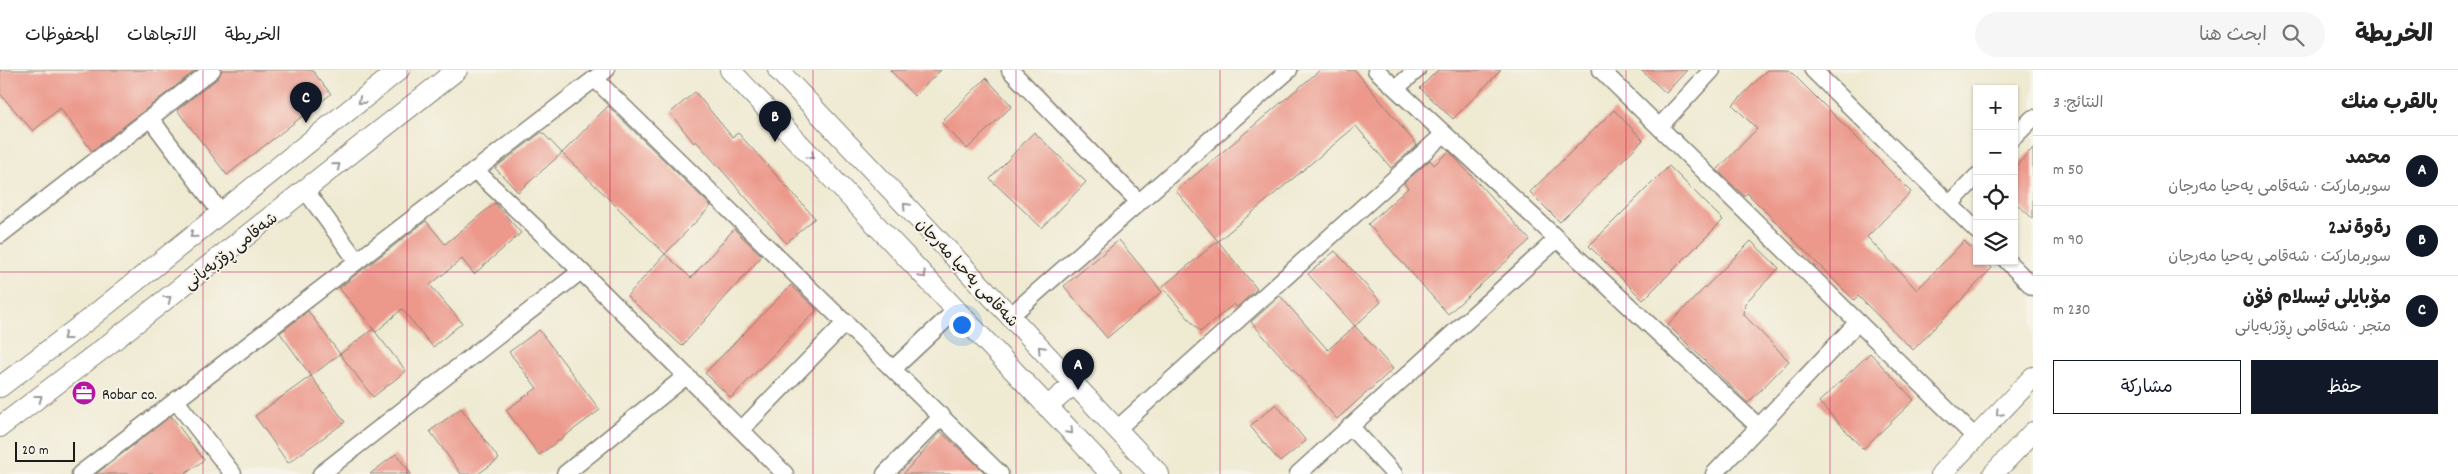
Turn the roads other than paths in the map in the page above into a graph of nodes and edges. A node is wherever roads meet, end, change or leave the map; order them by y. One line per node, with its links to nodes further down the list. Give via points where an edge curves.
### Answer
1 (212, 70): 15 (street)
2 (399, 70): 25 (street, شەقامی ڕۆژبەیانی, one-way to 25)
3 (457, 70): 22 (street, شەقامی ڕۆژبەیانی, one-way to 3)
4 (730, 70): 33 (street, one-way to 33)
5 (778, 70): 34 (street, شەقامی یەحیا مەرجان, one-way to 5)
6 (1010, 70): 23 (street)
7 (1289, 70): 23 (street)
8 (1376, 70): 14 (street)
9 (1417, 70): 14 (street)
10 (1601, 70): 17 (street)
11 (1712, 70): 17 (street)
12 (1813, 70): 24 (street)
13 (600, 74): 20 (street); 36 (street)
14 (1396, 88): 19 (street)
15 (150, 118): 25 (street); 27 (street)
16 (2033, 118): 18 (street)
17 (1660, 126): 37 (street)
18 (2018, 133)
19 (1444, 134): 28 (street); 50 (street)
20 (475, 170): 29 (street); 31 (street)
21 (1973, 180): 24 (street)
22 (306, 190): 29 (street); 38 (street, شەقامی ڕۆژبەیانی, one-way to 22)
23 (1138, 201): 34 (street)
24 (1950, 204): 26 (street)
25 (221, 213): 35 (street, شەقامی ڕۆژبەیانی, one-way to 35)
26 (1973, 227)
27 (0, 235)
28 (1557, 238): 47 (street); 49 (street)
29 (357, 261): 44 (street)
30 (2011, 265): 32 (street)
31 (581, 271): 40 (street); 56 (street)
32 (2033, 287)
33 (956, 310): 39 (street); 45 (street)
34 (1010, 316): 42 (street, شەقامی یەحیا مەرجان, one-way to 34)
35 (89, 319): 38 (street); 43 (street, شەقامی ڕۆژبەیانی, one-way to 43)
36 (846, 322): 39 (street); 51 (street)
37 (1858, 322): 49 (street); 53 (street)
38 (109, 344): 48 (street, شەقامی ڕۆژبەیانی, one-way to 38)
39 (893, 369): 46 (street)
40 (686, 376): 51 (street); 57 (street)
41 (2033, 377): 53 (street, one-way to 53)
42 (1074, 384): 45 (street); 50 (street, شەقامی یەحیا مەرجان)
43 (0, 387)
44 (176, 401): 54 (street); 55 (street)
45 (1047, 406): 61 (street, one-way to 61)
46 (942, 416): 59 (street); 60 (street)
47 (1350, 426): 63 (street); 64 (street)
48 (0, 427)
49 (1759, 427): 65 (street)
50 (1117, 429): 62 (street, شەقامی یەحیا مەرجان)
51 (741, 430): 58 (street)
52 (2032, 436): 67 (street)
53 (1976, 438): 66 (street)
54 (80, 474)
55 (233, 474)
56 (321, 474)
57 (565, 474)
58 (785, 474)
59 (885, 474)
60 (1000, 474)
61 (1111, 474)
62 (1159, 474)
63 (1298, 474)
64 (1394, 474)
65 (1714, 474)
66 (1941, 474)
67 (1993, 474)

